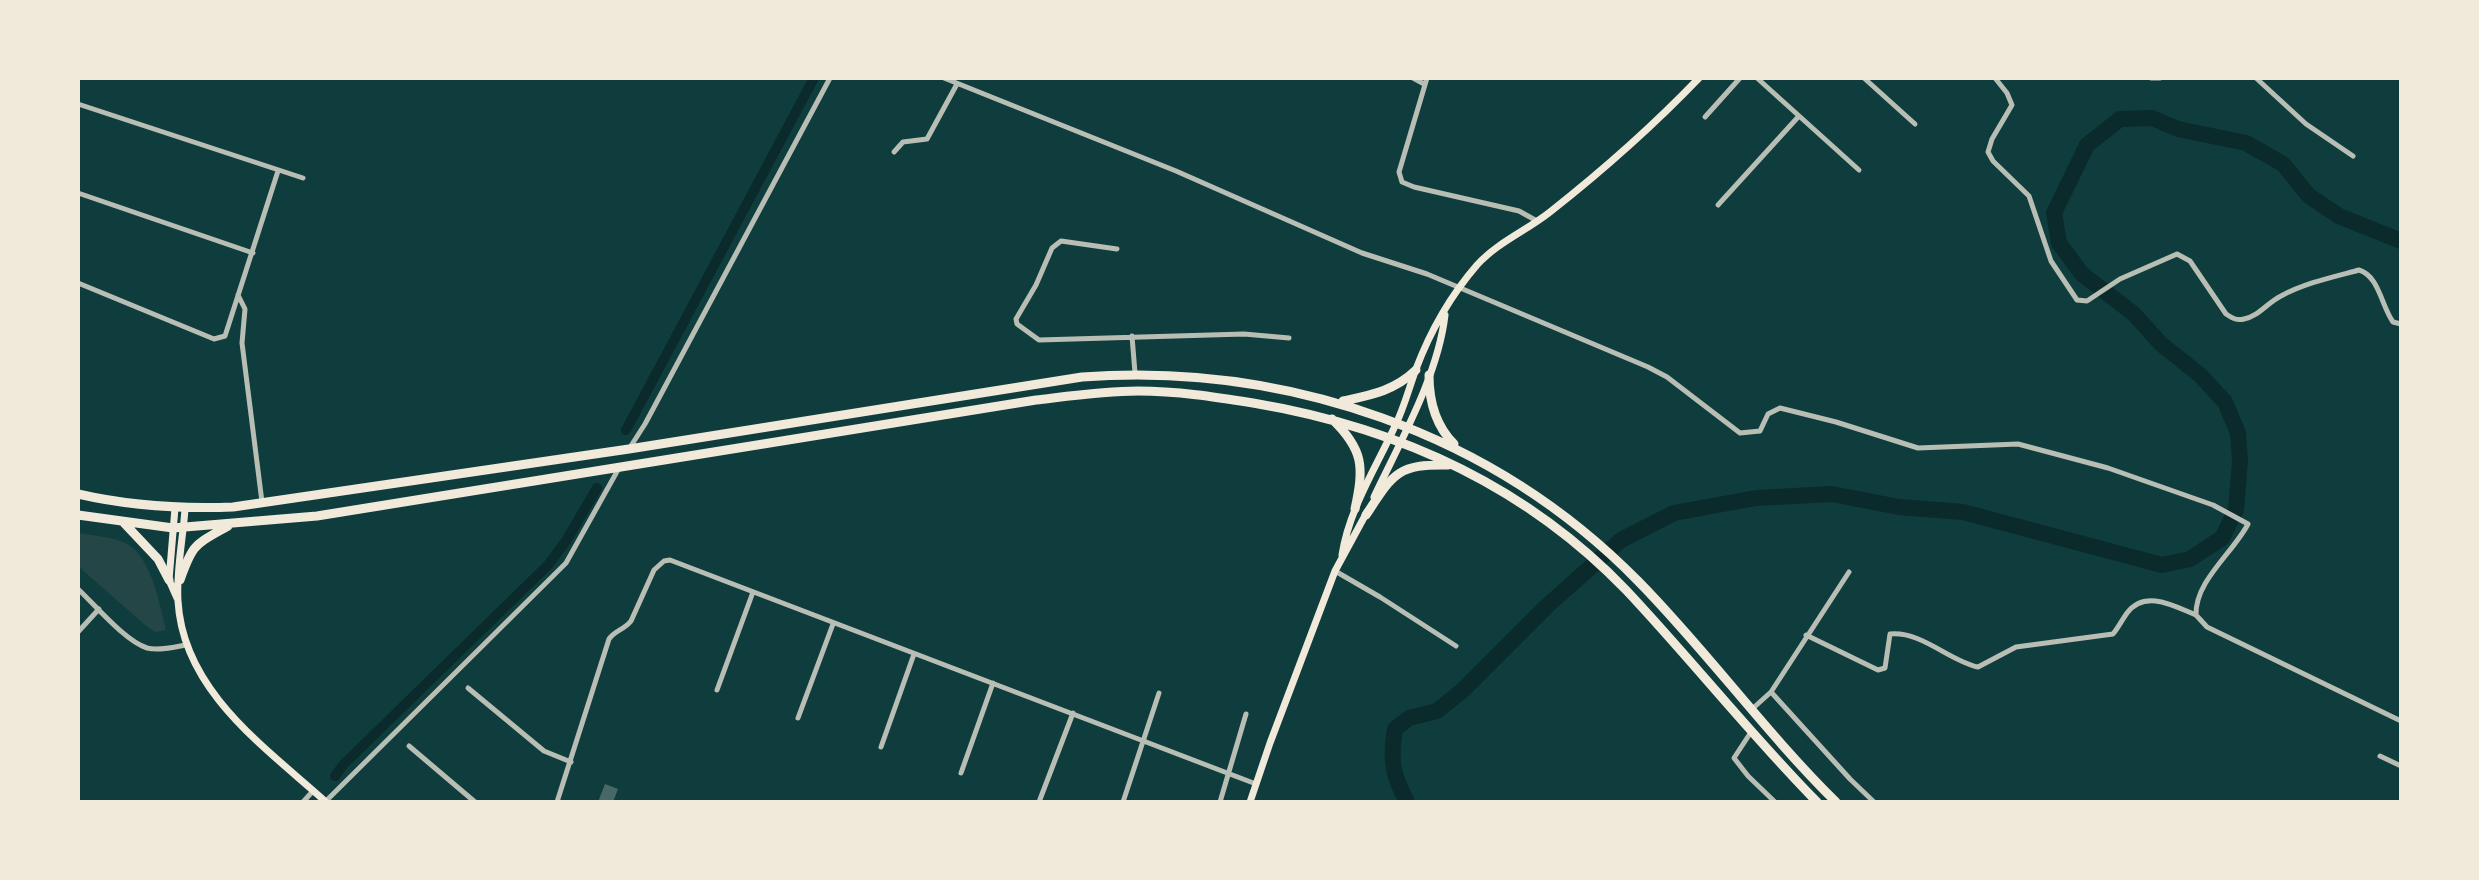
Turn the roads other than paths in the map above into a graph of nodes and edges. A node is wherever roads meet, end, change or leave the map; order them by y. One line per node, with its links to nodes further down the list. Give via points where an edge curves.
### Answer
1 (830, 78): 43 (street)
2 (944, 78): 13 (street)
3 (1413, 78): 12 (street)
4 (1699, 78): 25 (main road, via 1576,192)
5 (1740, 78): 16 (street)
6 (1757, 78): 15 (street)
7 (1864, 78): 17 (street)
8 (1995, 78): 32 (street, via 2012,105 1988,152 2029,196 2051,261 2081,301 2181,255 2226,314 2239,320 2295,289 2359,270 2374,279 2385,311)
9 (2151, 78): 10 (street)
10 (2160, 78)
11 (2256, 78): 19 (street, via 2306,124)
12 (1426, 81): 25 (street, via 1399,172 1402,182 1519,211)
13 (957, 84): 18 (street, via 927,139 903,142); 29 (street, via 1176,171 1362,253)
14 (78, 104): 21 (street)
15 (1799, 116): 20 (street); 24 (street)
16 (1705, 117)
17 (1915, 124)
18 (894, 152)
19 (2353, 156)
20 (1859, 170)
21 (278, 171): 22 (street); 27 (street)
22 (303, 178)
23 (78, 193): 27 (street)
24 (1718, 205)
25 (1537, 221): 29 (main road, via 1497,246)
26 (1117, 249): 33 (street, via 1061,241 1052,248 1016,319 1039,340)
27 (253, 253): 30 (street)
28 (78, 283): 30 (street, via 214,339 225,336)
29 (1461, 288): 31 (main road); 63 (street, via 1648,367 1740,433 1760,431 1768,414 1780,408 1918,448 2018,444 2213,505 2248,524 2198,599)
30 (237, 294): 48 (street, via 245,309 242,343)
31 (1445, 310): 35 (main road); 37 (main road, via 1443,336)
32 (2401, 324)
33 (1132, 336): 34 (street); 36 (street)
34 (1289, 338)
35 (1416, 370): 38 (highway, via 1383,392); 40 (main road)
36 (1135, 373): 38 (highway, via 1218,379); 43 (highway, via 1032,383)
37 (1429, 375): 40 (main road); 44 (highway, via 1434,414 1443,434)
38 (1339, 402): 40 (highway)
39 (1331, 418): 41 (highway); 46 (highway, via 1187,393 1086,394); 50 (highway, via 1349,435 1361,460)
40 (1402, 424): 41 (main road); 42 (main road); 44 (highway)
41 (1390, 437): 42 (highway); 50 (main road)
42 (1400, 441): 45 (highway); 52 (main road)
43 (629, 449): 48 (highway)
44 (1461, 450): 75 (highway, via 1518,484 1618,562)
45 (1456, 465): 52 (highway, via 1424,465 1396,473); 80 (highway, via 1509,495 1609,574)
46 (619, 468): 54 (highway, via 317,516); 92 (street, via 566,563)
47 (78, 494): 49 (highway)
48 (262, 502): 49 (highway)
49 (180, 508): 55 (main road)
50 (1355, 509): 56 (main road)
51 (78, 515): 53 (highway)
52 (1366, 515): 56 (main road)
53 (123, 522): 55 (highway); 59 (highway)
54 (231, 524): 55 (highway); 59 (highway, via 190,550)
55 (178, 528): 59 (main road)
56 (1342, 555): 57 (main road)
57 (1335, 571): 68 (street); 89 (main road)
58 (1849, 572): 66 (street)
59 (174, 580): 67 (main road)
60 (78, 589): 62 (street)
61 (753, 592): 64 (street); 72 (street); 85 (street, via 677,563 664,561 654,570 631,621 614,631 605,649)
62 (99, 609): 65 (street); 67 (street, via 147,648)
63 (2196, 615): 66 (street, via 2160,600 2143,601 2128,611 2113,634 2016,647 1978,667 1895,633 1890,634 1885,668 1878,670); 79 (street, via 2207,627)
64 (833, 624): 69 (street); 78 (street)
65 (78, 632)
66 (1806, 635): 73 (street)
67 (186, 645): 90 (main road, via 220,702)
68 (1456, 646)
69 (914, 654): 70 (street); 83 (street)
70 (993, 683): 76 (street); 87 (street)
71 (468, 688): 85 (street, via 544,751)
72 (717, 690)
73 (1771, 692): 75 (street); 102 (street)
74 (1159, 693): 81 (street)
75 (1751, 711): 101 (highway)
76 (1073, 713): 81 (street); 95 (street)
77 (1246, 714): 88 (street)
78 (798, 718)
79 (2401, 721)
80 (1751, 732): 99 (street, via 1734,758); 100 (highway)
81 (1145, 740): 88 (street); 96 (street)
82 (409, 746): 93 (street)
83 (881, 747)
84 (2380, 756): 86 (street)
85 (571, 762): 94 (street)
86 (2401, 766)
87 (961, 773)
88 (1228, 774): 89 (street); 97 (street)
89 (1256, 784): 98 (main road)
90 (313, 790): 91 (street); 92 (main road)
91 (303, 802)
92 (326, 802)
93 (475, 802)
94 (557, 802)
95 (1039, 802)
96 (1123, 802)
97 (1220, 802)
98 (1250, 802)
99 (1775, 802)
100 (1817, 802)
101 (1836, 802)
102 (1874, 802)

